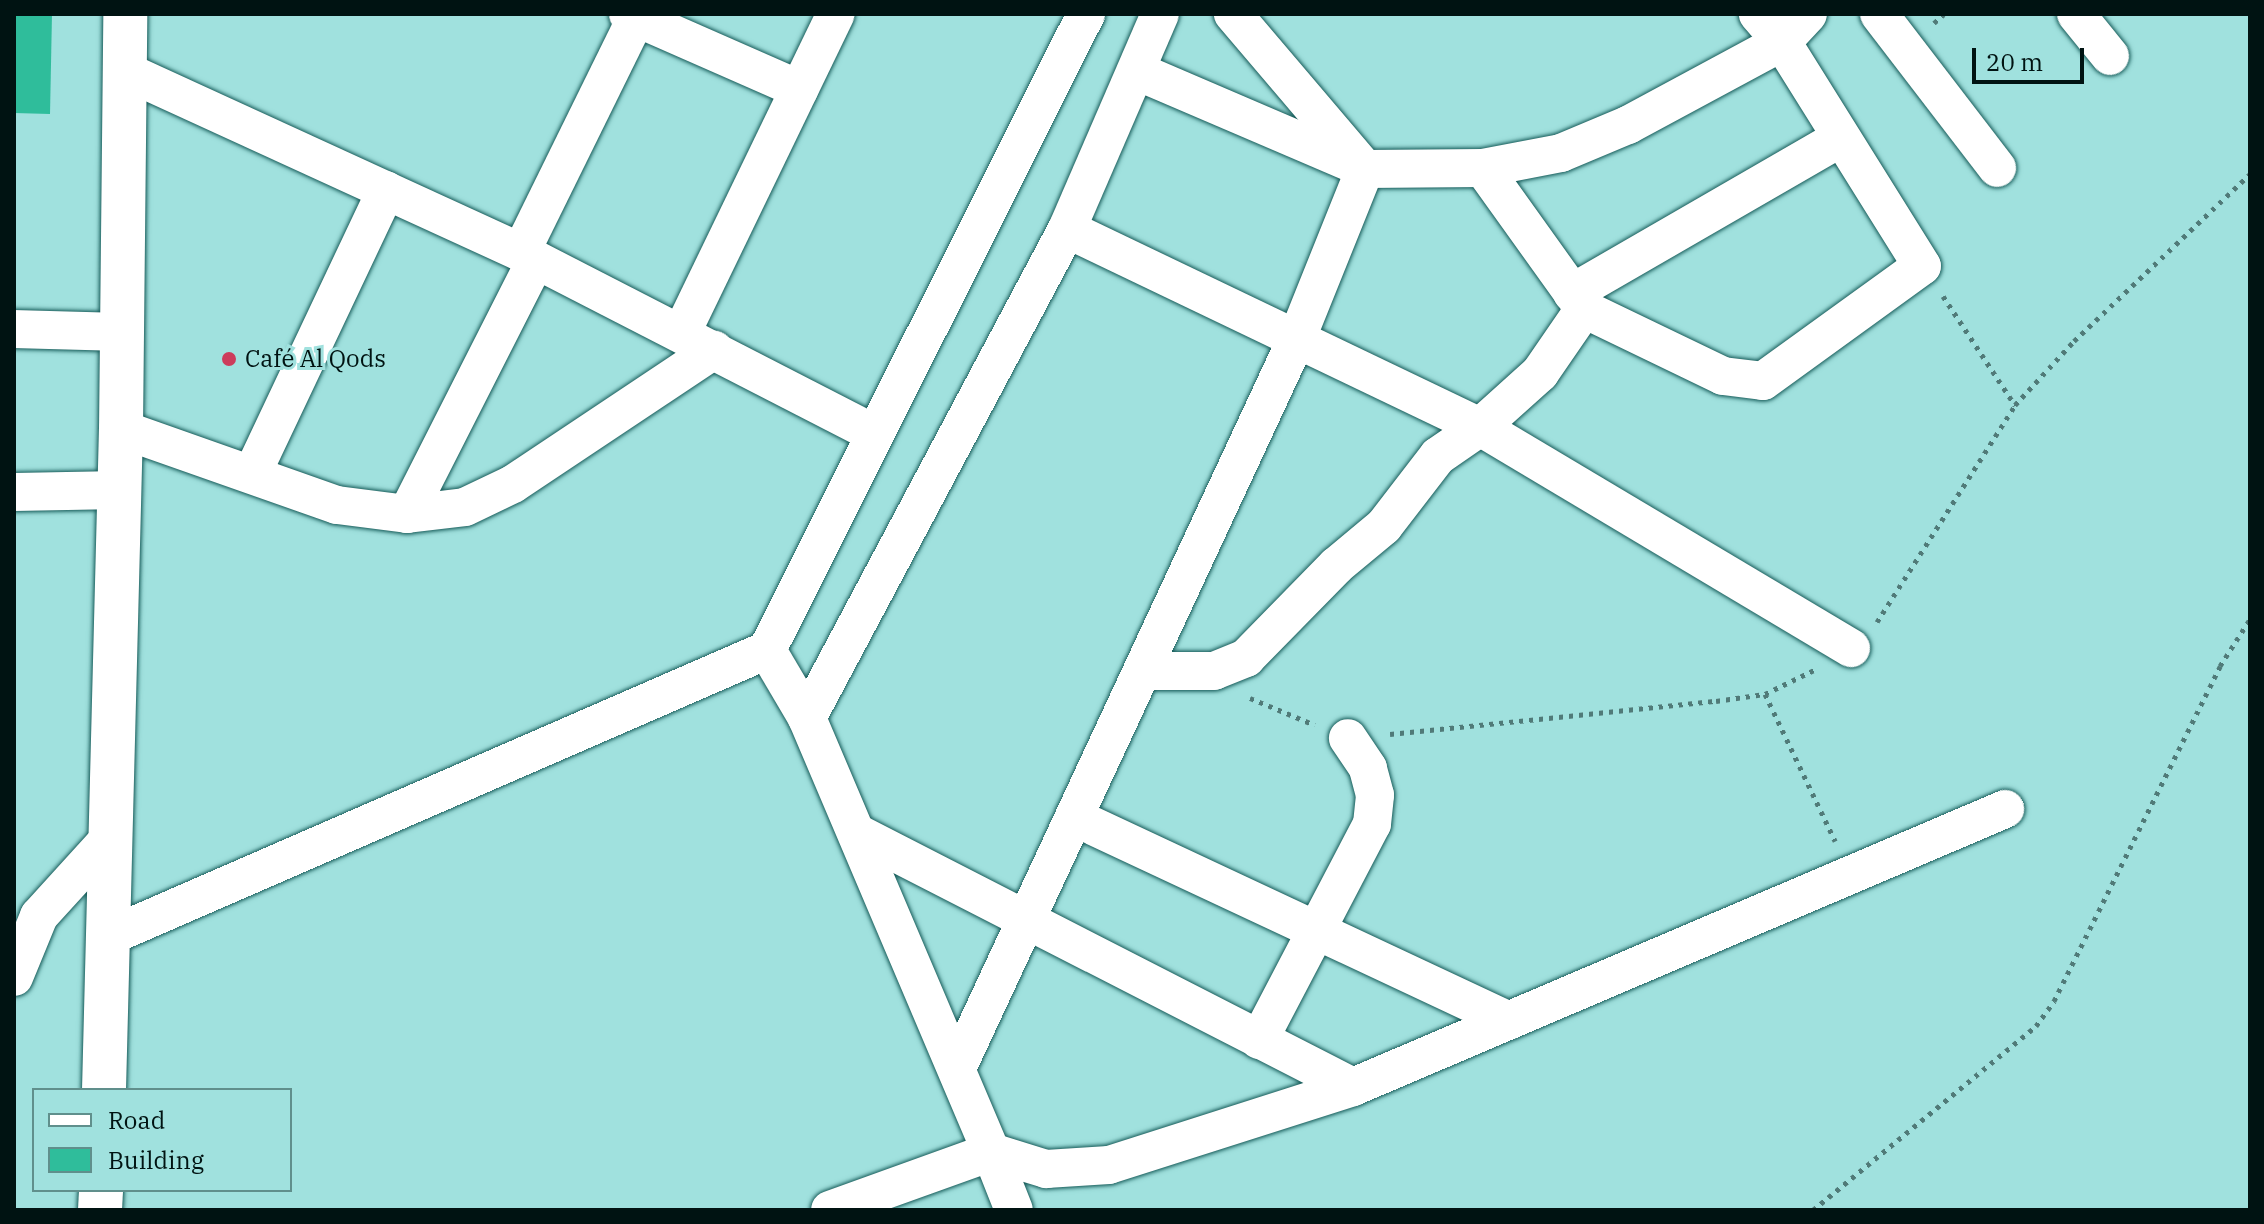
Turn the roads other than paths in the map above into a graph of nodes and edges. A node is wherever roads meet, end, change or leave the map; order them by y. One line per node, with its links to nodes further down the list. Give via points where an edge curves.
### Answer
1 (125, 14): 12 (main road)
2 (836, 14): 14 (street)
3 (1086, 14): 29 (street)
4 (1160, 14): 13 (street)
5 (1233, 14): 18 (street)
6 (1808, 14): 10 (street)
7 (1879, 14): 17 (street)
8 (2076, 14): 11 (street)
9 (634, 15): 14 (street); 21 (street)
10 (1770, 28): 15 (street); 16 (street, via 1628,125 1561,153)
11 (2110, 56)
12 (125, 71): 19 (street); 24 (main road)
13 (1139, 72): 18 (street); 20 (street)
14 (799, 89): 26 (street)
15 (1841, 138): 22 (street); 22 (street, via 1922,266 1763,381 1723,376)
16 (1483, 168): 18 (street); 22 (street)
17 (1997, 168)
18 (1365, 169): 25 (street)
19 (386, 190): 21 (street); 30 (street)
20 (1067, 229): 25 (street); 37 (street)
21 (528, 256): 26 (street); 33 (street)
22 (1578, 301): 27 (street, via 1540,373)
23 (14, 329): 24 (street)
24 (121, 332): 28 (main road)
25 (1297, 338): 27 (street); 36 (street)
26 (698, 341): 29 (street); 33 (street, via 513,484 465,507)
27 (1480, 427): 34 (street); 36 (street, via 1438,456 1384,526 1336,566 1246,658 1214,671)
28 (121, 429): 30 (street); 31 (main road)
29 (875, 434): 35 (street)
30 (252, 474): 33 (street, via 337,505)
31 (120, 490): 32 (street); 42 (main road)
32 (14, 492)
33 (407, 514)
34 (1851, 648)
35 (767, 650): 37 (street); 45 (street)
36 (1144, 671): 40 (street)
37 (807, 718): 41 (street)
38 (1348, 738): 44 (street, via 1368,768 1375,795 1372,824)
39 (2005, 809): 47 (street)
40 (1074, 817): 43 (street); 44 (street)
41 (857, 833): 43 (street); 49 (street)
42 (111, 837): 45 (main road); 46 (street, via 39,916)
43 (1023, 920): 48 (street); 49 (street)
44 (1316, 930): 47 (street); 48 (street)
45 (110, 936): 51 (main road)
46 (14, 977)
47 (1509, 1021): 50 (street)
48 (1259, 1040): 50 (street)
49 (958, 1066): 52 (street)
50 (1353, 1087): 52 (street, via 1109,1165 1046,1169)
51 (104, 1088)
52 (991, 1152): 53 (street); 54 (street)
53 (830, 1210)
54 (1014, 1210)

